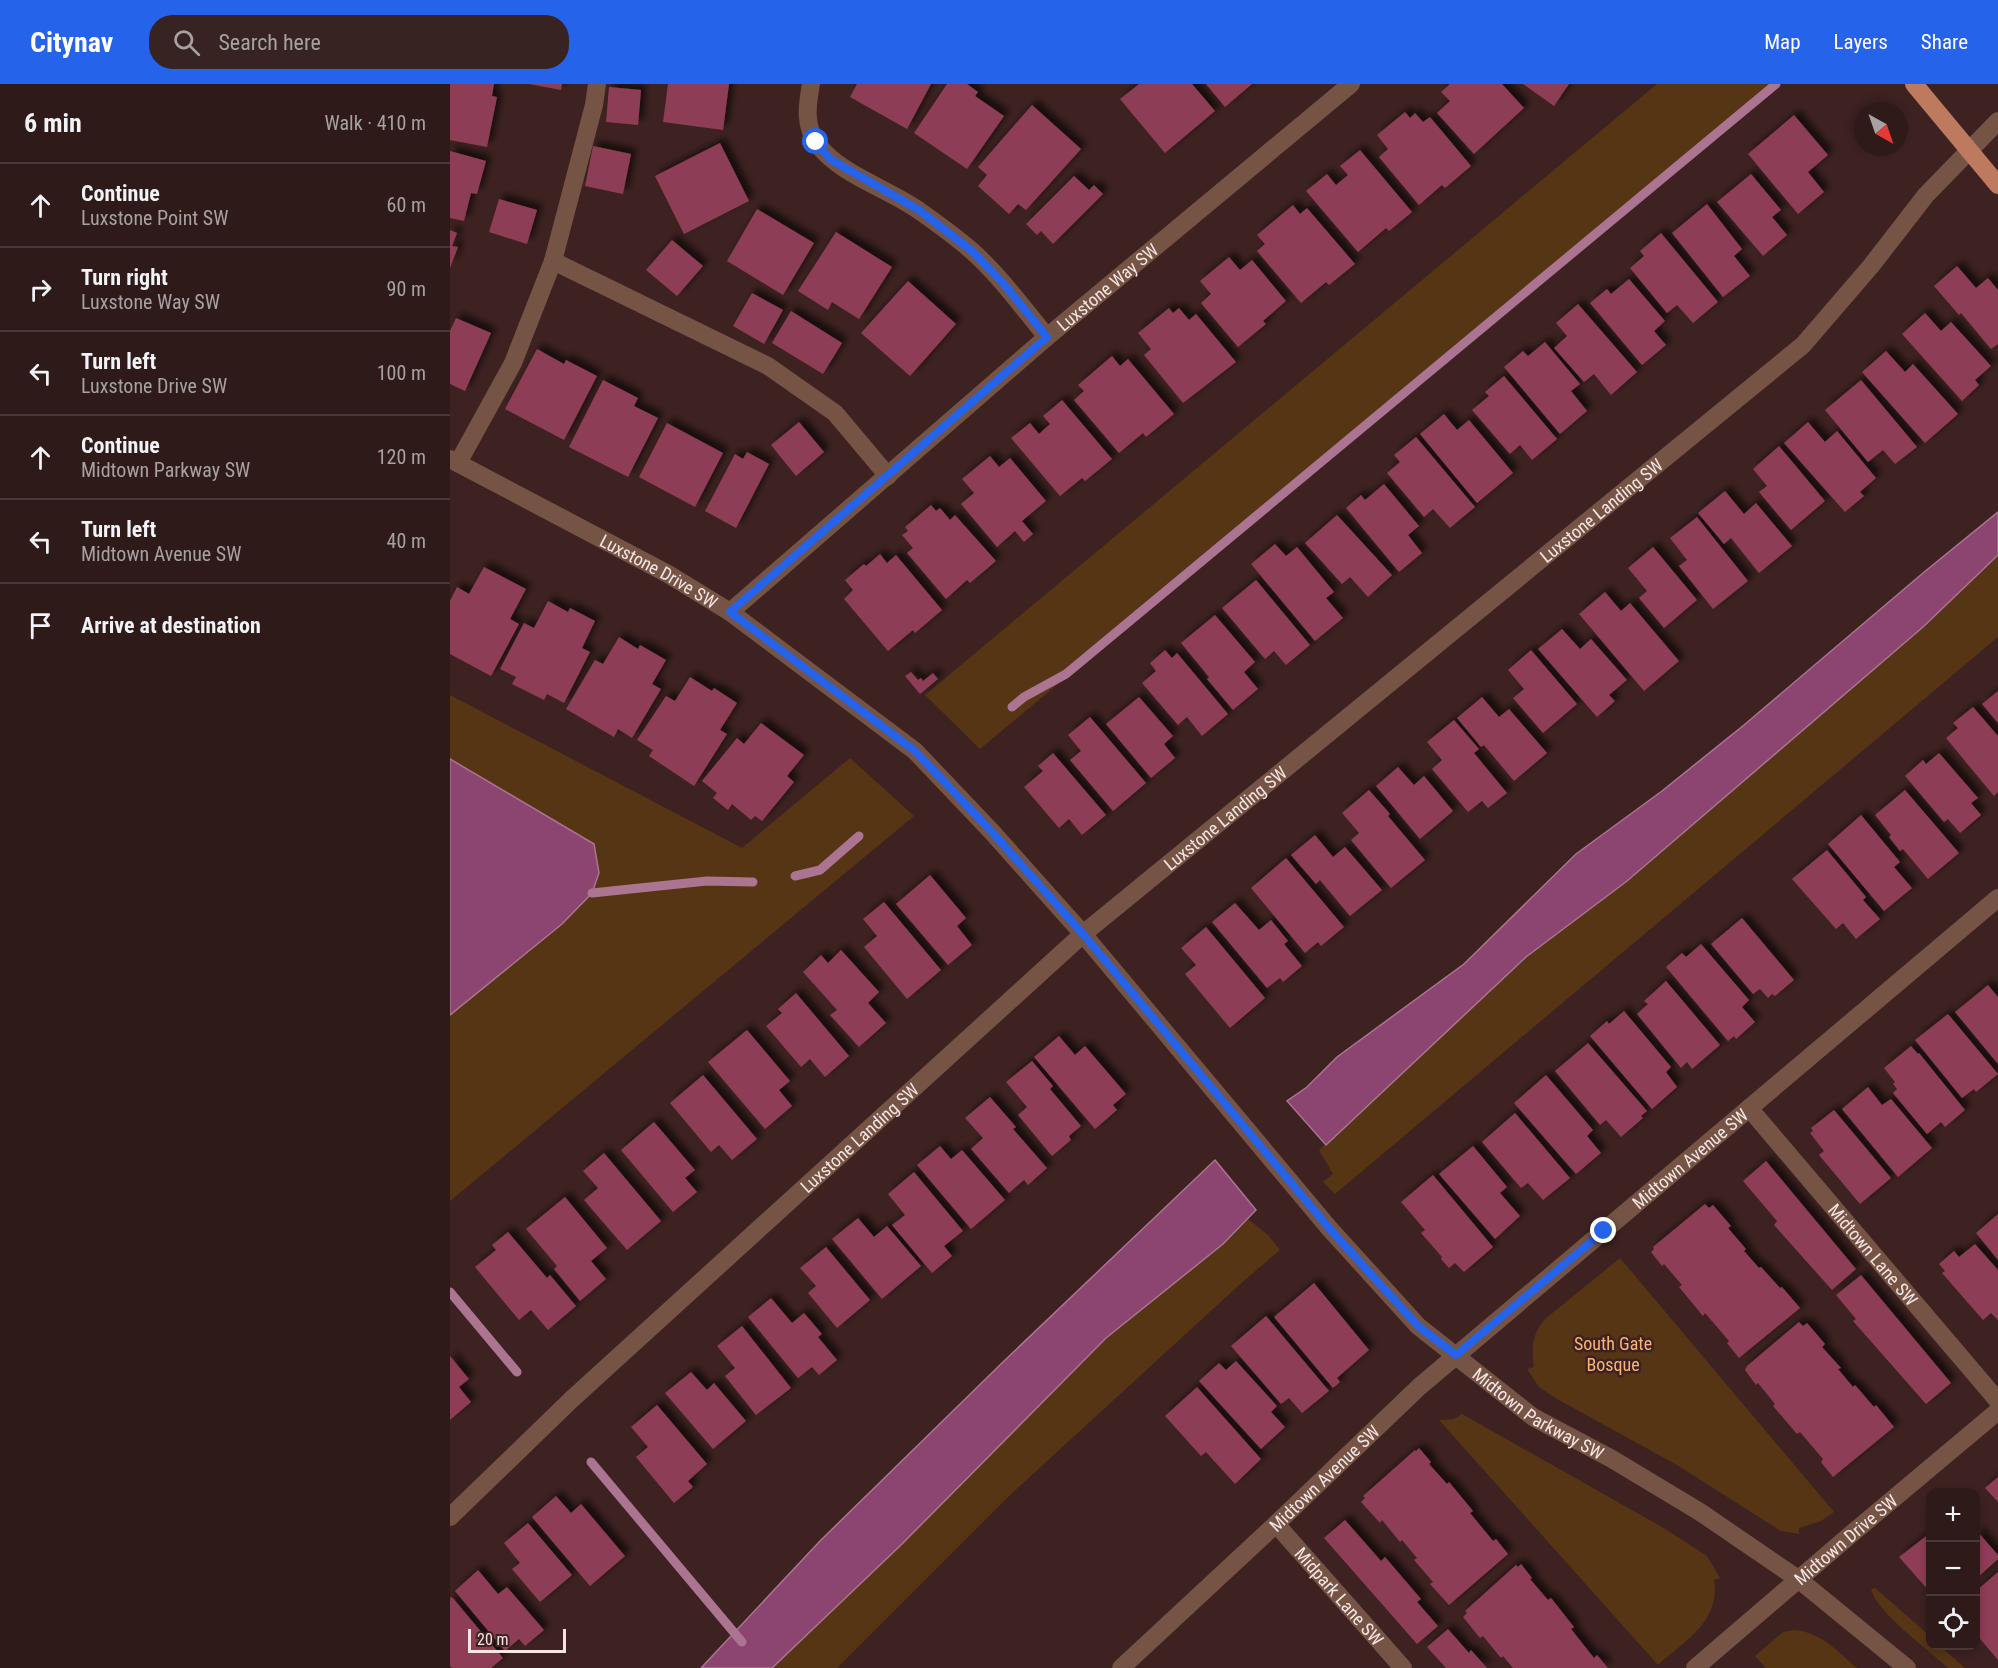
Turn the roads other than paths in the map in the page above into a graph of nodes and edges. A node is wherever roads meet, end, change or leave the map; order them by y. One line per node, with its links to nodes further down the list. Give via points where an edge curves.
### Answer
1 (597, 84): 8 (street)
2 (812, 84): 9 (street, via 806,110 808,125 830,159 919,210 972,251)
3 (1351, 84): 9 (street, Luxstone Way SW)
4 (1914, 84): 6 (main road)
5 (1998, 121): 6 (street, Luxstone Landing SW)
6 (1969, 151): 7 (main road); 14 (street, Luxstone Landing SW, via 1926,195 1803,345)
7 (1998, 185)
8 (553, 261): 10 (street, via 513,363); 11 (street, via 768,366 836,413)
9 (1047, 337): 11 (street, Luxstone Way SW)
10 (454, 461): 12 (street, Luxstone Drive SW, via 668,574)
11 (888, 476): 12 (street, Luxstone Way SW)
12 (730, 612): 14 (street, Luxstone Drive SW, via 915,751)
13 (1998, 898): 15 (street, Midtown Avenue SW)
14 (1083, 934): 16 (street, Midtown Parkway SW, via 1329,1228 1418,1326); 19 (street, Luxstone Landing SW, via 572,1399)
15 (1749, 1108): 16 (street, Midtown Avenue SW); 17 (street, Midtown Lane SW)
16 (1456, 1355): 20 (street, Midtown Avenue SW); 21 (street, Midtown Parkway SW, via 1533,1417 1700,1512)
17 (1998, 1401)
18 (1998, 1411): 21 (street, Midtown Drive SW)
19 (450, 1517)
20 (1276, 1524): 22 (street, Midtown Avenue SW); 23 (street, Midpark Lane SW)
21 (1798, 1579): 24 (street, Midtown Drive SW); 25 (street, Midtown Parkway SW)
22 (1121, 1668)
23 (1403, 1668)
24 (1695, 1668)
25 (1907, 1668)

